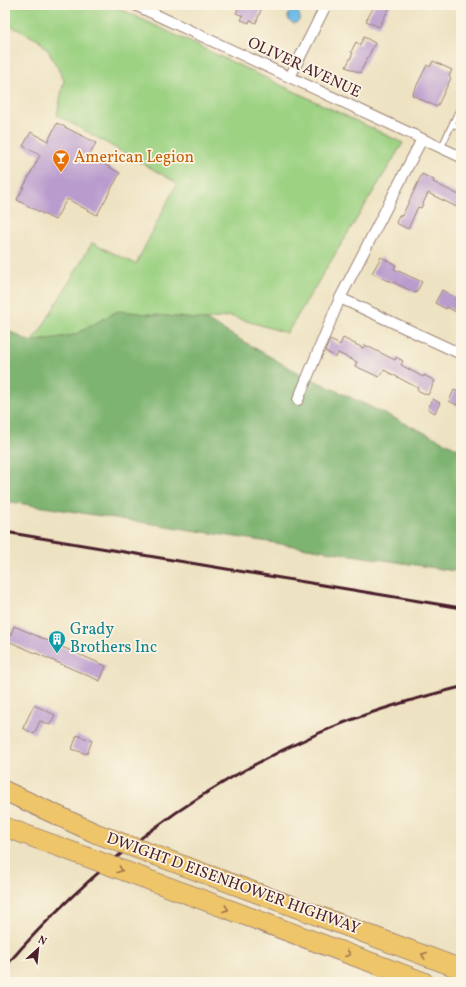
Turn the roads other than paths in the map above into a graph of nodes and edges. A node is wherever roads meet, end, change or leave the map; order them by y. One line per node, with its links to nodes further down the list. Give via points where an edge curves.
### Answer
1 (326, 5): 3 (street)
2 (140, 6): 3 (street, OLIVER AVENUE)
3 (290, 77): 7 (street, OLIVER AVENUE)
4 (461, 105): 5 (lane)
5 (452, 124): 6 (lane); 8 (lane)
6 (461, 128)
7 (422, 139): 8 (street, OLIVER AVENUE); 10 (street)
8 (441, 148): 9 (street, OLIVER AVENUE)
9 (461, 157)
10 (340, 298): 11 (street); 12 (street)
11 (461, 354)
12 (298, 400)
13 (5, 791): 16 (highway)
14 (5, 800): 16 (highway, DWIGHT D EISENHOWER HIGHWAY)
15 (5, 827): 18 (highway, DWIGHT D EISENHOWER HIGHWAY, bridge)
16 (95, 833): 19 (highway, DWIGHT D EISENHOWER HIGHWAY, one-way to 16, bridge)
17 (5, 837): 18 (highway, bridge)
18 (94, 860): 20 (highway, DWIGHT D EISENHOWER HIGHWAY, one-way to 20, bridge)
19 (461, 969)
20 (424, 982)

